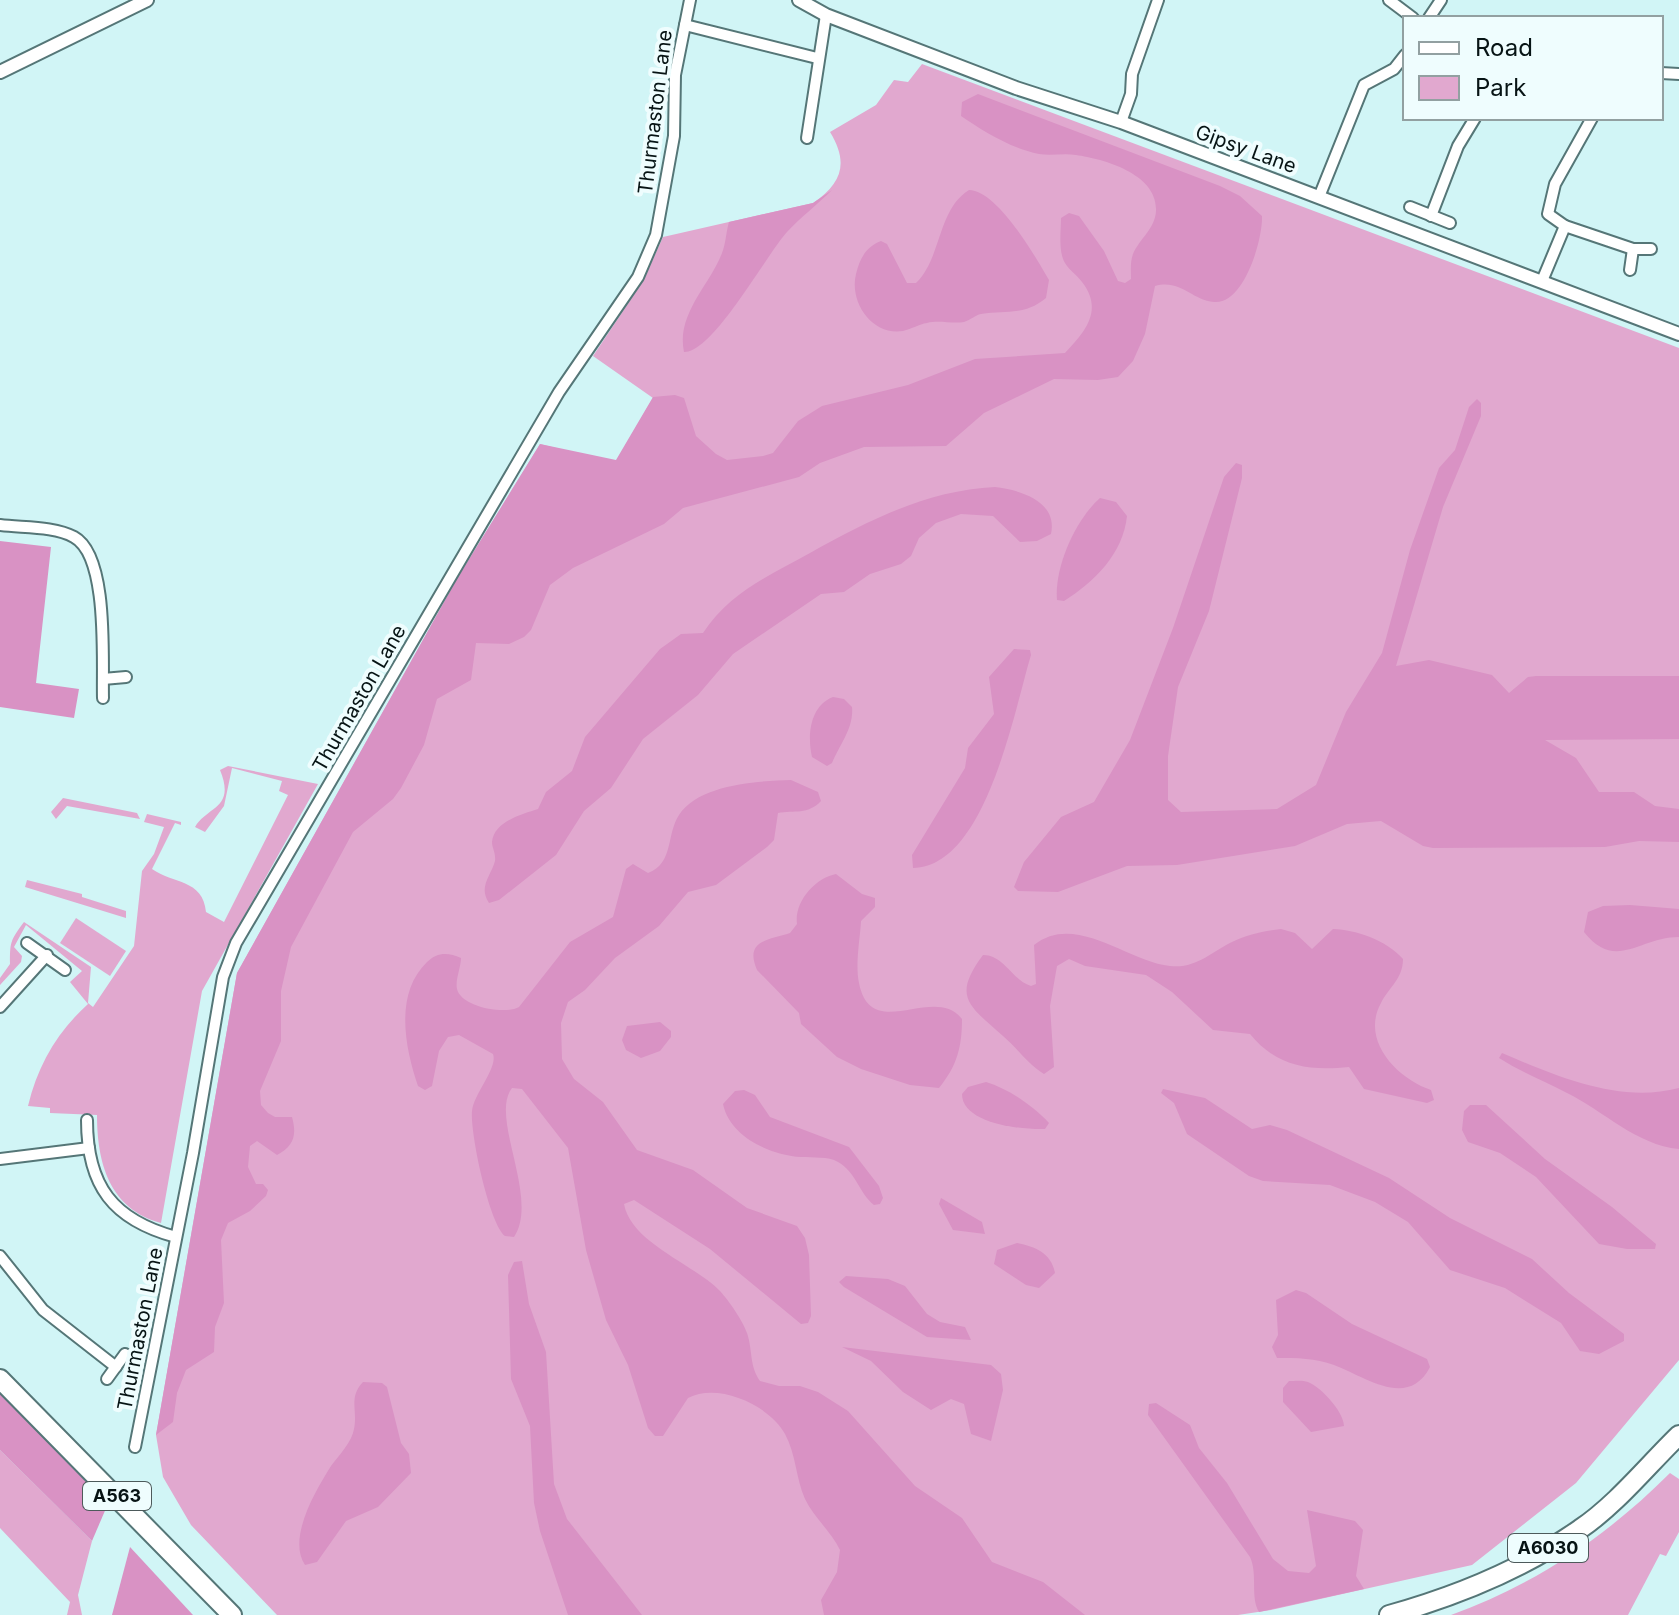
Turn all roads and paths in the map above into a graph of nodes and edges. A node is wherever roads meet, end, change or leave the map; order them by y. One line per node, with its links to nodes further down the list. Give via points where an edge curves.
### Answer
1 (147, 0): 11 (street)
2 (690, 0): 8 (street, Thurmaston Lane)
3 (799, 0): 6 (street, Gipsy Lane)
4 (1158, 0): 14 (street)
5 (1389, 0): 7 (street)
6 (826, 15): 9 (street); 14 (street, Gipsy Lane)
7 (1410, 16)
8 (685, 25): 9 (street); 37 (street, Thurmaston Lane, via 675,75 674,136 656,235 638,277 559,392 236,943 223,977)
9 (817, 58): 15 (street)
10 (1403, 58): 16 (street, via 1394,69 1364,85)
11 (0, 72)
12 (1474, 120): 18 (street)
13 (1591, 120): 20 (street, via 1555,184 1548,214)
14 (1121, 122): 16 (street, Gipsy Lane)
15 (807, 138)
16 (1319, 197): 24 (street, Gipsy Lane)
17 (1410, 207): 18 (street)
18 (1431, 216): 19 (street)
19 (1450, 223)
20 (1565, 226): 21 (street); 24 (street)
21 (1633, 249): 22 (street); 23 (street)
22 (1651, 249)
23 (1630, 270)
24 (1542, 281): 25 (street, Gipsy Lane)
25 (1679, 334)
26 (0, 525): 28 (street, via 67,534 89,550 97,575)
27 (126, 677): 28 (street)
28 (103, 679): 29 (street)
29 (103, 698)
30 (27, 943): 31 (street)
31 (47, 955): 32 (street); 33 (street)
32 (65, 970)
33 (0, 1007)
34 (87, 1120): 35 (street)
35 (89, 1148): 36 (street); 37 (street, via 97,1180 115,1207 136,1223)
36 (0, 1159)
37 (176, 1237): 44 (street, Thurmaston Lane)
38 (0, 1256): 40 (street, via 43,1310)
39 (125, 1354): 40 (street)
40 (116, 1367): 42 (street)
41 (0, 1379): 45 (highway, A563)
42 (107, 1379)
43 (1679, 1435): 46 (highway, A6030, via 1582,1528 1508,1572)
44 (135, 1447)
45 (232, 1615)
46 (1389, 1615)

